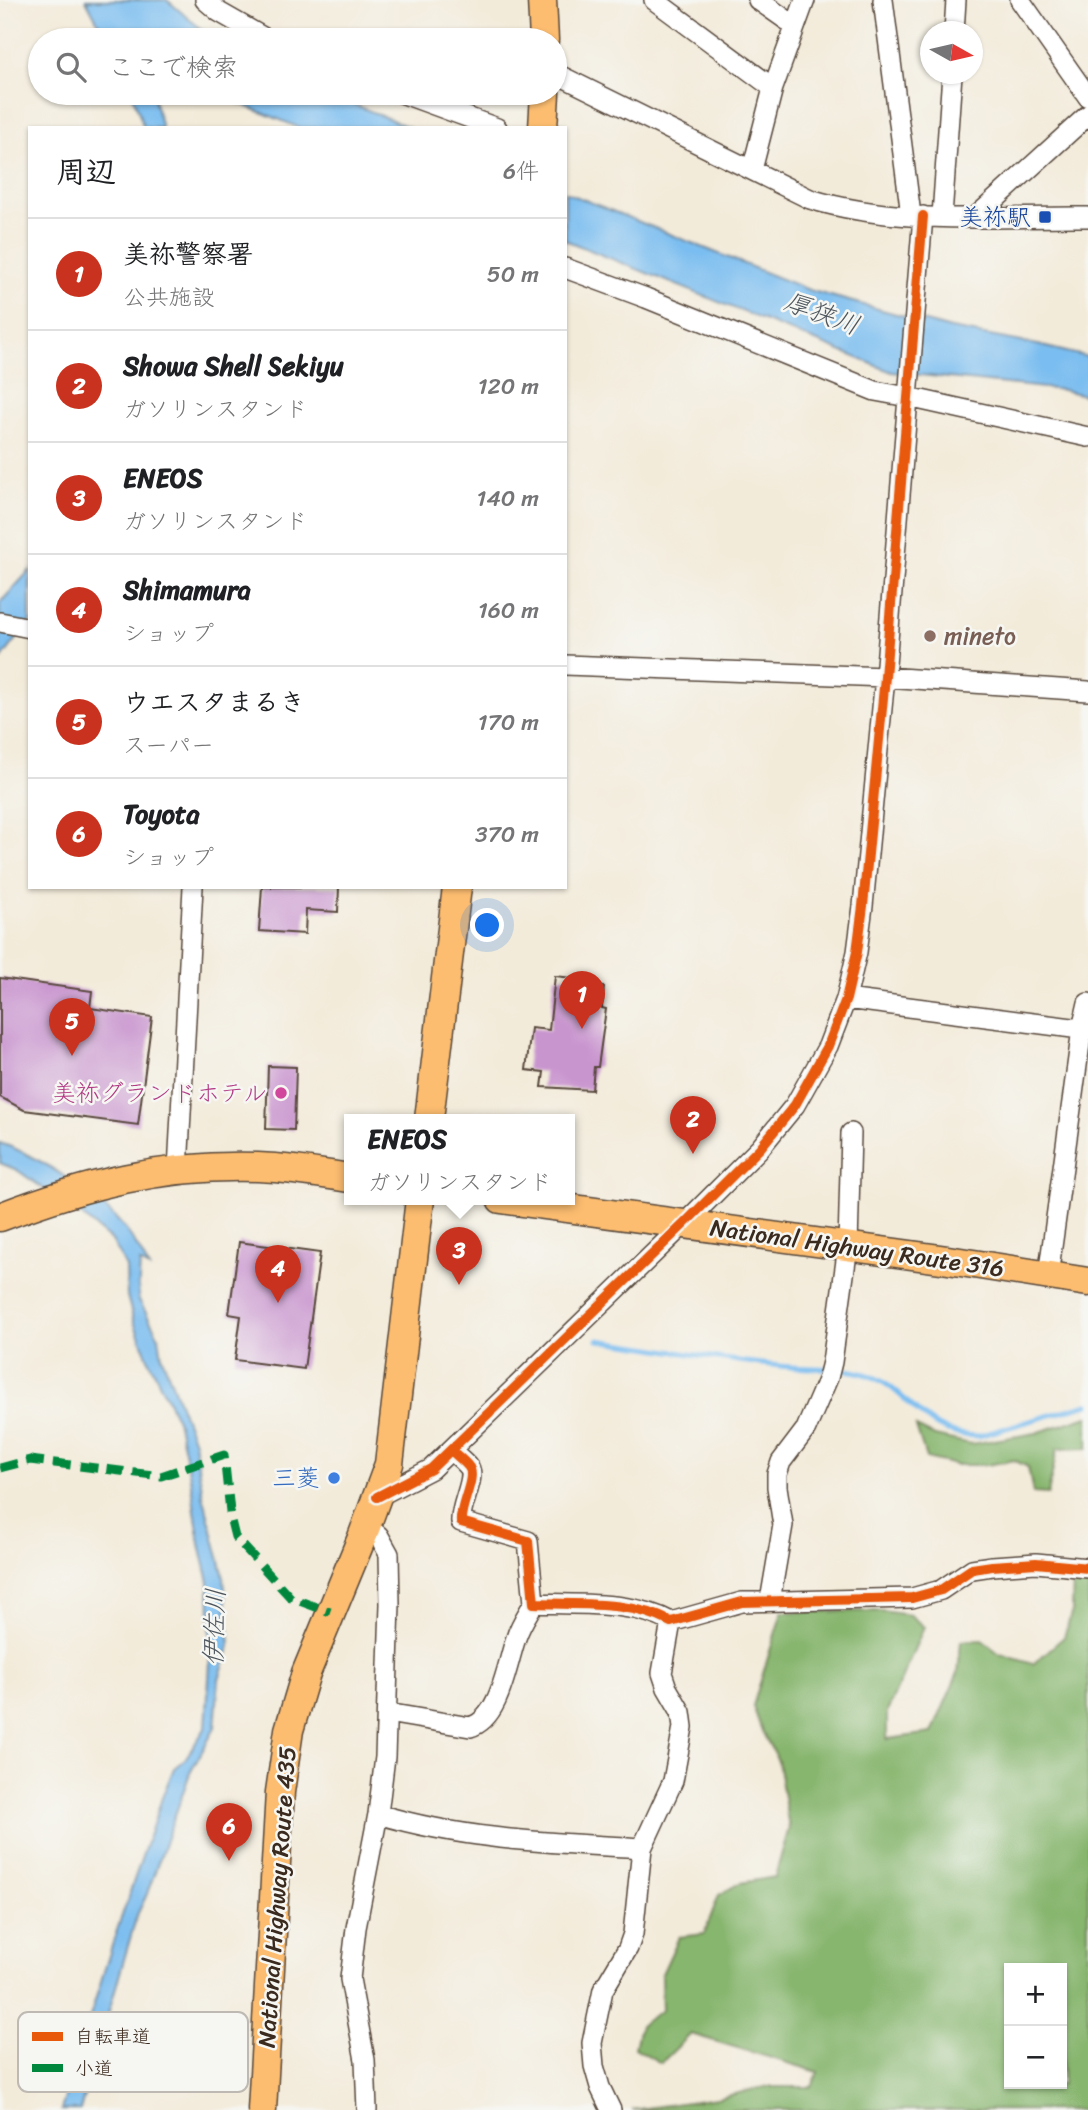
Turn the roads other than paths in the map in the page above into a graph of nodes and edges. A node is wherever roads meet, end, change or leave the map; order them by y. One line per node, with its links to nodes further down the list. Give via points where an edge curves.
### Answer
1 (205, 0): 11 (street)
2 (542, 0): 12 (highway)
3 (654, 0): 15 (street)
4 (758, 0): 10 (street)
5 (805, 0): 10 (street)
6 (883, 0): 23 (street)
7 (956, 0): 9 (street)
8 (1020, 0): 16 (street)
9 (955, 21)
10 (795, 26): 15 (street)
11 (247, 28)
12 (543, 28)
13 (567, 79): 22 (street)
14 (950, 84): 23 (street)
15 (774, 88): 22 (street)
16 (1088, 97)
17 (434, 105): 20 (street)
18 (544, 105): 21 (highway)
19 (1088, 114): 24 (street)
20 (492, 126)
21 (543, 126)
22 (752, 170): 23 (street, via 810,199 840,208)
23 (926, 216): 24 (street); 27 (street)
24 (977, 216): 25 (street)
25 (1088, 217)
26 (567, 269): 27 (street, via 875,391)
27 (909, 392): 28 (street); 32 (street)
28 (1088, 437)
29 (0, 622): 30 (street)
30 (28, 628)
31 (567, 665): 32 (street)
32 (885, 677): 33 (street); 36 (street, via 863,906)
33 (1088, 691)
34 (193, 889): 41 (street)
35 (457, 889): 39 (highway)
36 (846, 999): 38 (street); 46 (street, via 828,1046 795,1105 760,1148)
37 (1088, 1003): 38 (street)
38 (1085, 1030): 48 (street)
39 (430, 1114)
40 (851, 1133): 47 (street)
41 (178, 1170): 42 (highway, via 259,1167); 45 (highway, via 106,1181)
42 (344, 1177)
43 (419, 1205): 51 (highway, National Highway Route 435, via 390,1453)
44 (545, 1205): 46 (highway, National Highway Route 316)
45 (5, 1215)
46 (684, 1224): 47 (highway, National Highway Route 316); 50 (street)
47 (848, 1246): 48 (highway, National Highway Route 316); 54 (street, via 828,1378 806,1429 777,1474 783,1525)
48 (1048, 1276): 49 (highway, National Highway Route 316)
49 (1088, 1282)
50 (451, 1450): 51 (street, via 431,1469); 55 (street, via 472,1474 459,1512 461,1522 528,1541)
51 (377, 1497): 52 (highway, National Highway Route 435)
52 (366, 1525): 57 (street, via 389,1554); 60 (highway, National Highway Route 435, via 306,1673 289,1730 281,1792)
53 (1088, 1568): 54 (street, via 1036,1563 972,1569 941,1590 912,1598)
54 (770, 1601): 56 (street, via 742,1602)
55 (534, 1604): 56 (street, via 600,1604 659,1615); 57 (street, via 516,1639 506,1679 478,1725)
56 (671, 1622): 59 (street, via 662,1673 681,1712 683,1727 673,1781)
57 (387, 1713): 58 (street)
58 (378, 1814): 59 (street, via 452,1832 517,1841); 61 (street, via 349,1979 365,2060)
59 (642, 1848): 62 (street, via 633,1934 603,1990 592,2043 594,2066)
60 (262, 2110)
61 (367, 2110)
62 (611, 2110)

